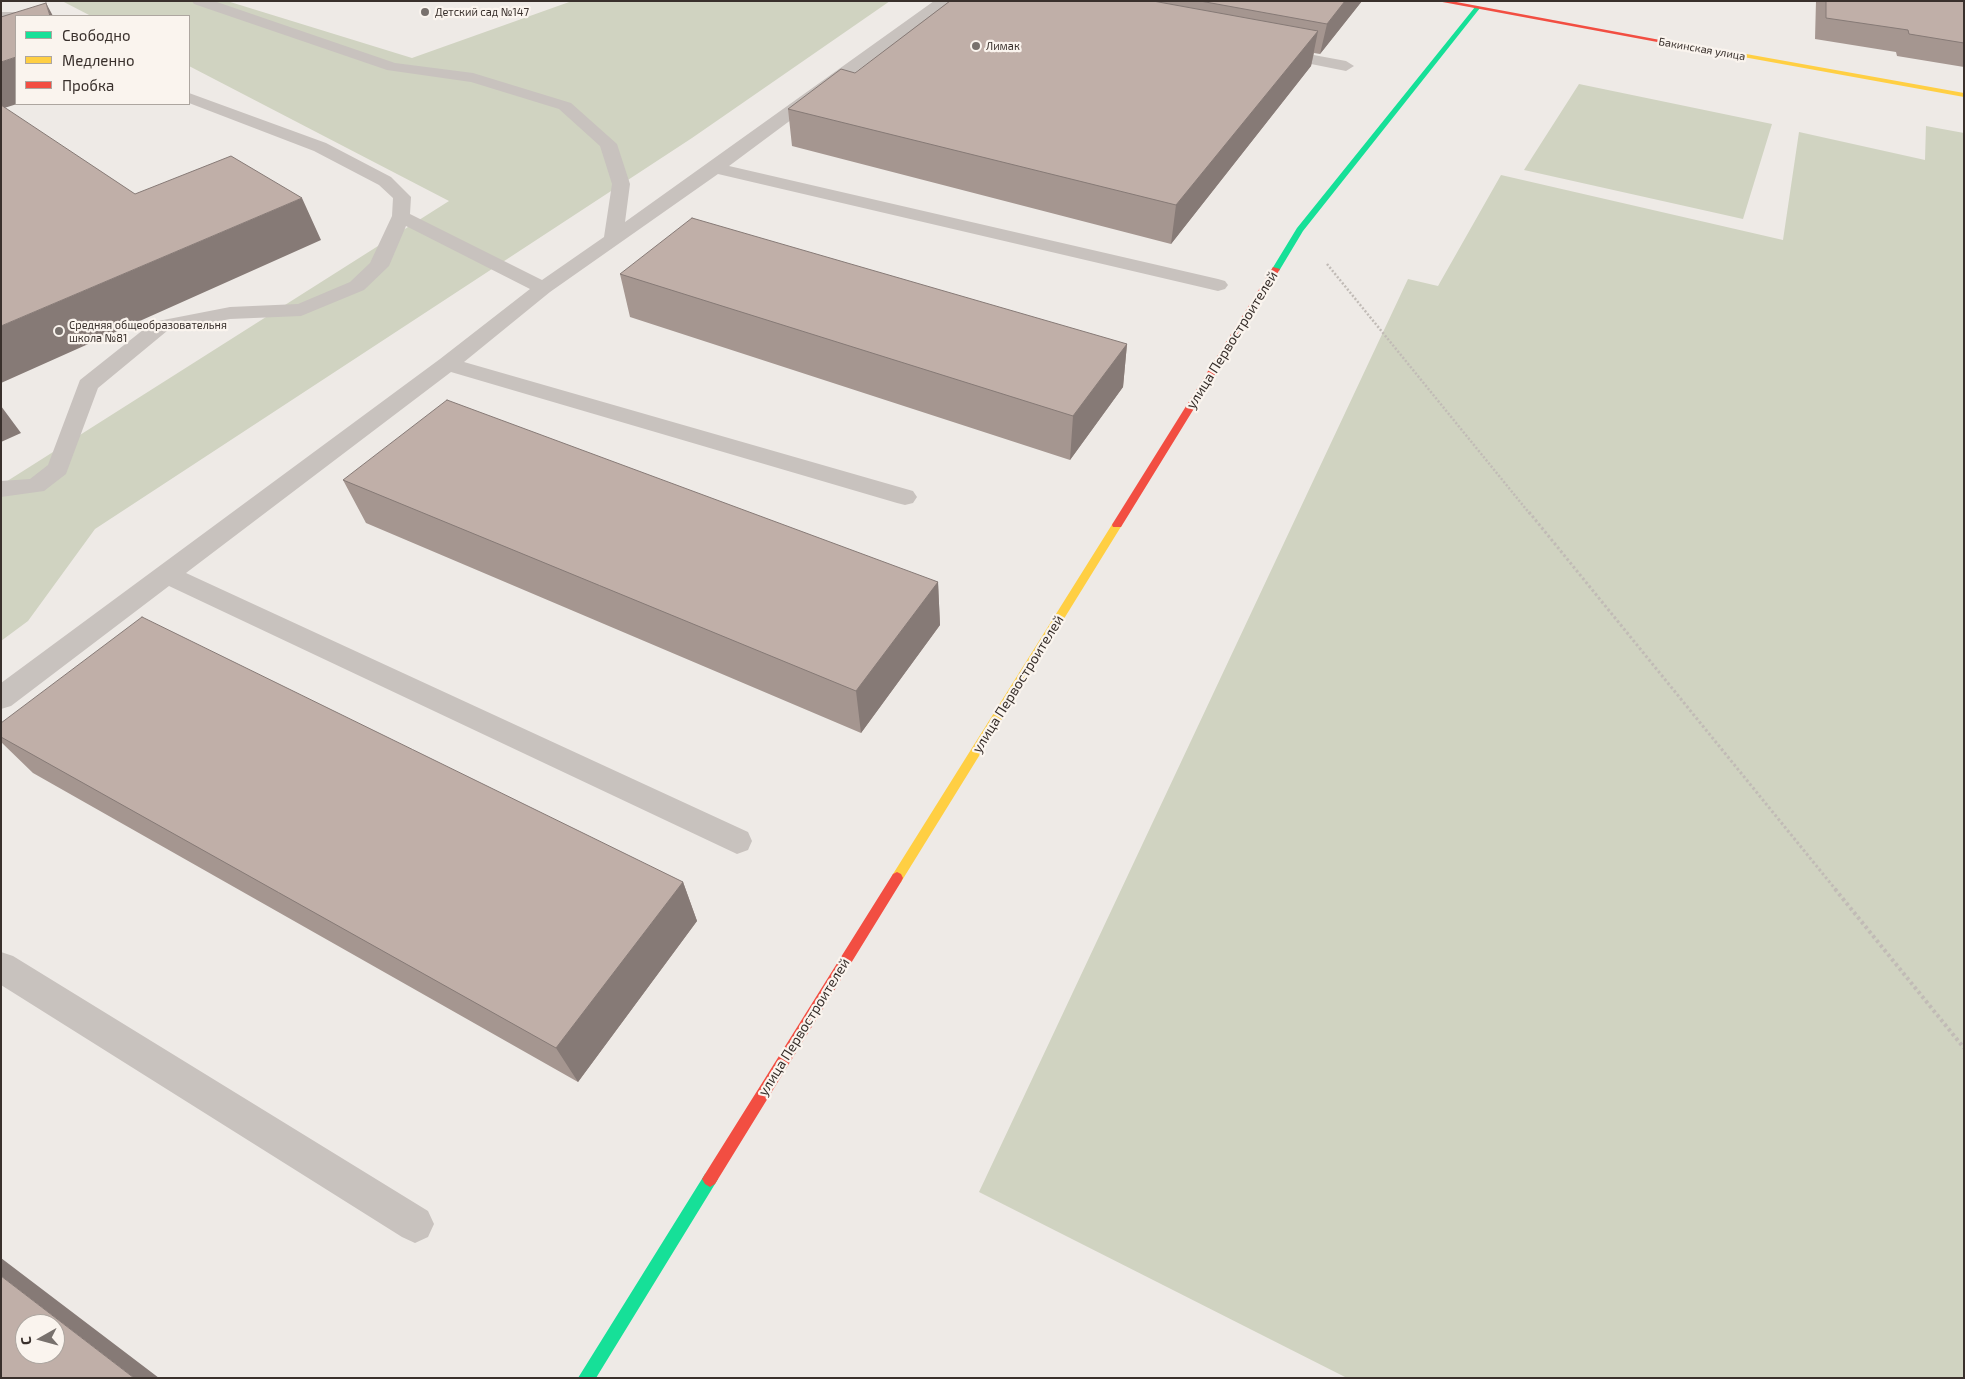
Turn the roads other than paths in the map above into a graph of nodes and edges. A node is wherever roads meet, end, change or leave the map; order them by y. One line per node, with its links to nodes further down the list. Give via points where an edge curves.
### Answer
1 (199, 1): 13 (lane, via 393,66 473,78 565,106 608,144 621,184)
2 (944, 1): 11 (lane)
3 (1440, 1): 4 (street, Бакинская улица)
4 (1477, 8): 9 (street, Бакинская улица); 24 (street, улица Первостроителей, via 1300,230)
5 (1, 16): 6 (lane)
6 (15, 16)
7 (1259, 50): 8 (lane)
8 (1346, 66)
9 (1964, 95)
10 (190, 98): 12 (lane, via 320,147 385,182 402,197)
11 (715, 168): 13 (lane); 14 (lane)
12 (401, 216): 15 (lane); 17 (lane, via 379,266 357,286 301,310 230,313 160,326 88,385 58,469 36,486)
13 (613, 240): 15 (lane)
14 (1218, 285)
15 (543, 288): 16 (lane)
16 (448, 364): 18 (lane); 19 (lane)
17 (1, 489)
18 (905, 497)
19 (168, 575): 20 (lane); 21 (lane)
20 (1, 698)
21 (737, 841)
22 (1, 967): 23 (lane)
23 (416, 1224)
24 (586, 1378)

